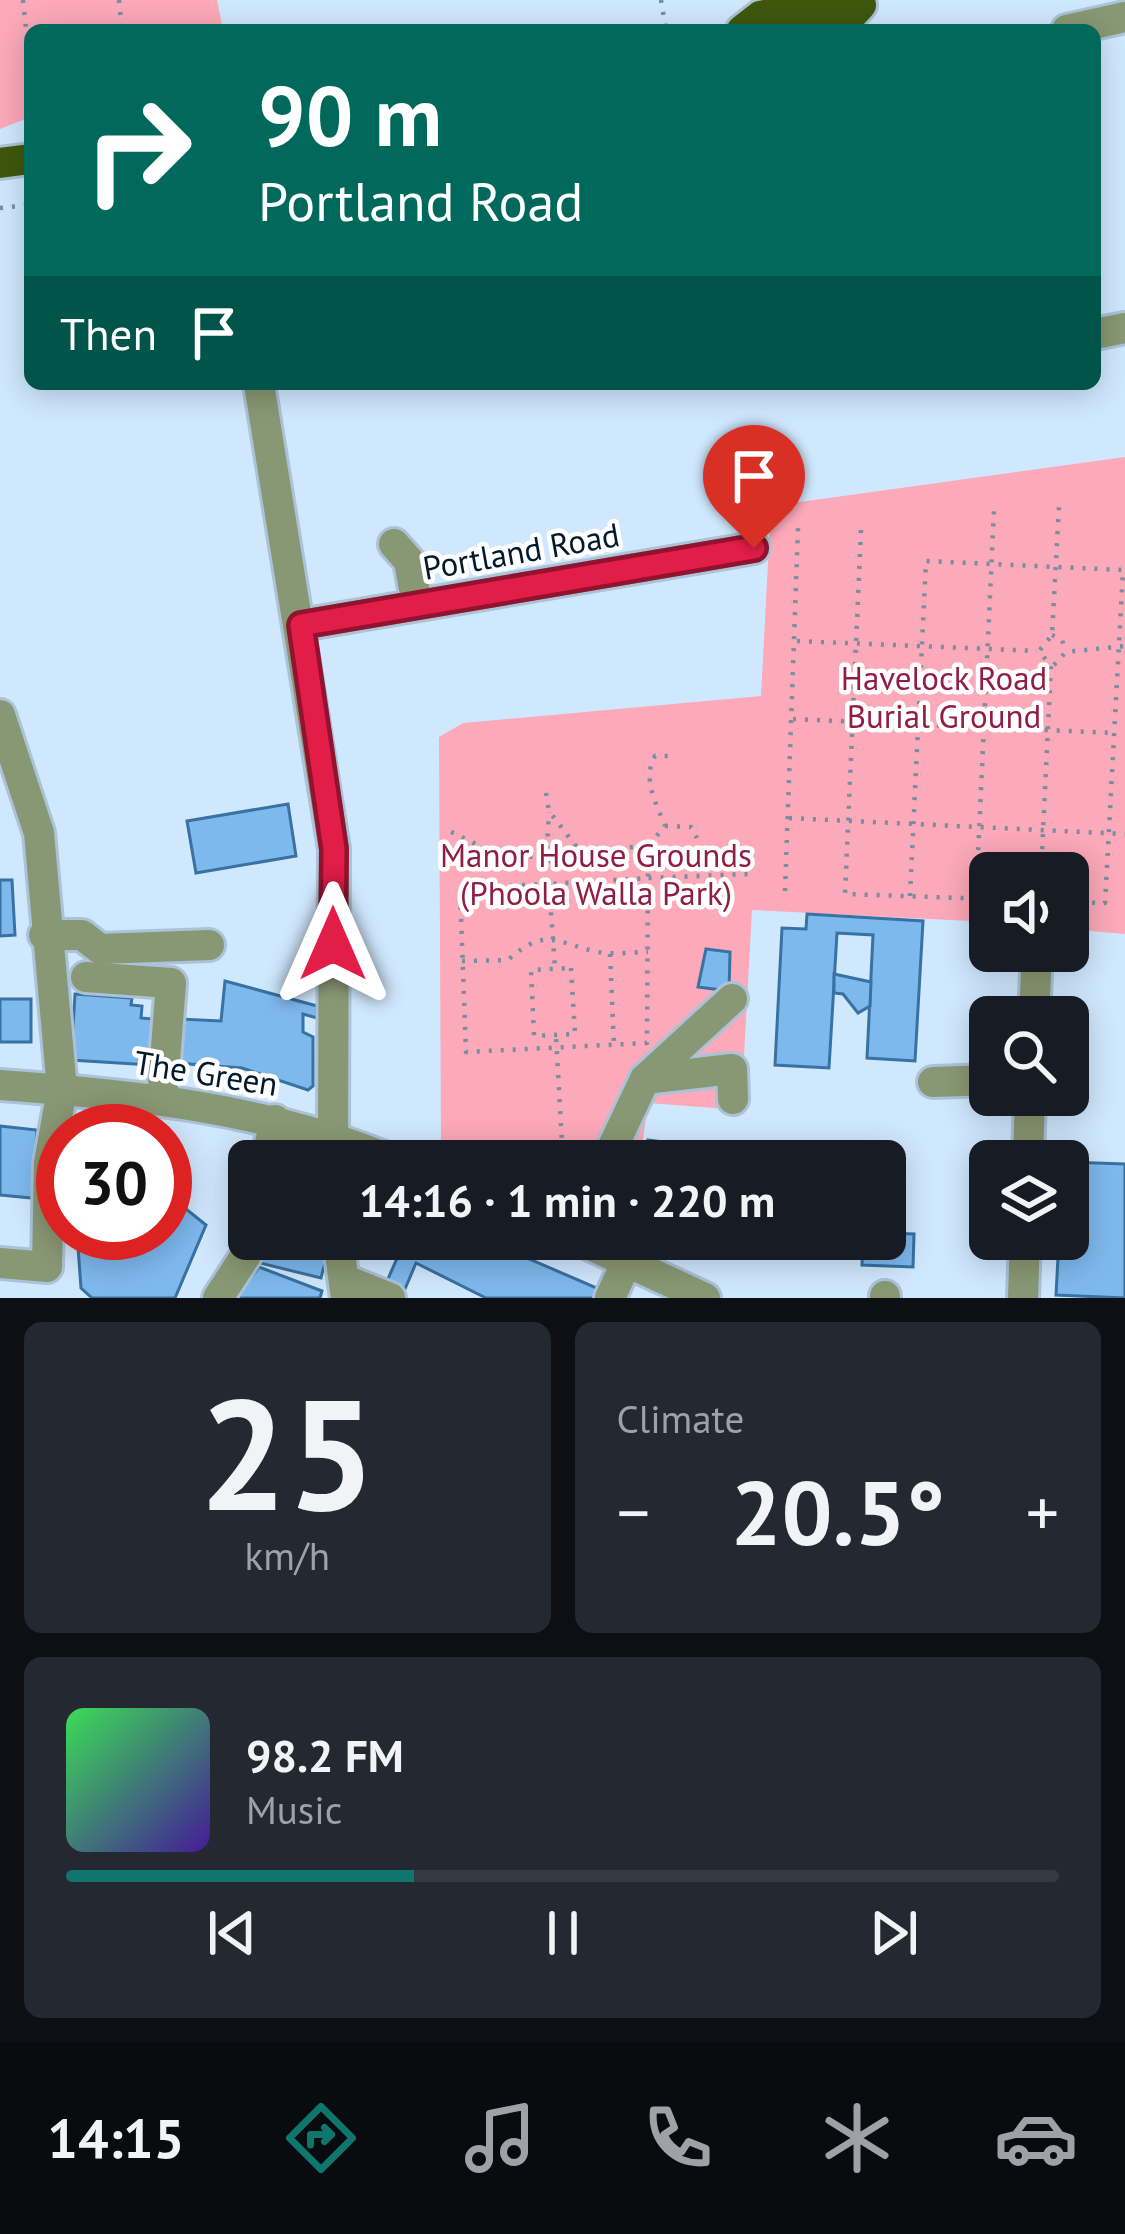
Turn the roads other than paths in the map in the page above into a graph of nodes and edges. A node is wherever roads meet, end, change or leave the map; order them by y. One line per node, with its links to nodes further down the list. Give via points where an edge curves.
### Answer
1 (835, 6): 3 (main road)
2 (1125, 17): 4 (street)
3 (750, 24)
4 (1094, 24)
5 (260, 390): 9 (street)
6 (394, 544): 8 (street, via 409,561)
7 (754, 548): 8 (street, Portland Road)
8 (417, 604): 9 (street, Portland Road)
9 (301, 625): 23 (street, via 334,849)
10 (0, 715): 11 (street, via 39,833)
11 (44, 934): 12 (street, via 82,934 100,949); 19 (street)
12 (209, 945)
13 (86, 977): 20 (street, via 171,982)
14 (732, 999): 15 (street)
15 (645, 1079): 21 (street, via 733,1069); 26 (street)
16 (969, 1081): 17 (street)
17 (933, 1082)
18 (0, 1084): 19 (street, The Green)
19 (62, 1090): 20 (street, The Green); 30 (street, via 49,1162 47,1267)
20 (162, 1099): 22 (street, The Green)
21 (733, 1100)
22 (275, 1120): 23 (street, The Green); 24 (street)
23 (333, 1135): 25 (street, The Green)
24 (271, 1140)
25 (340, 1140)
26 (617, 1140)
27 (243, 1260): 32 (street)
28 (1024, 1260): 36 (street)
29 (627, 1261): 34 (street); 35 (street)
30 (0, 1263)
31 (346, 1289): 33 (street)
32 (218, 1298)
33 (390, 1298)
34 (610, 1298)
35 (705, 1298)
36 (1023, 1298)

